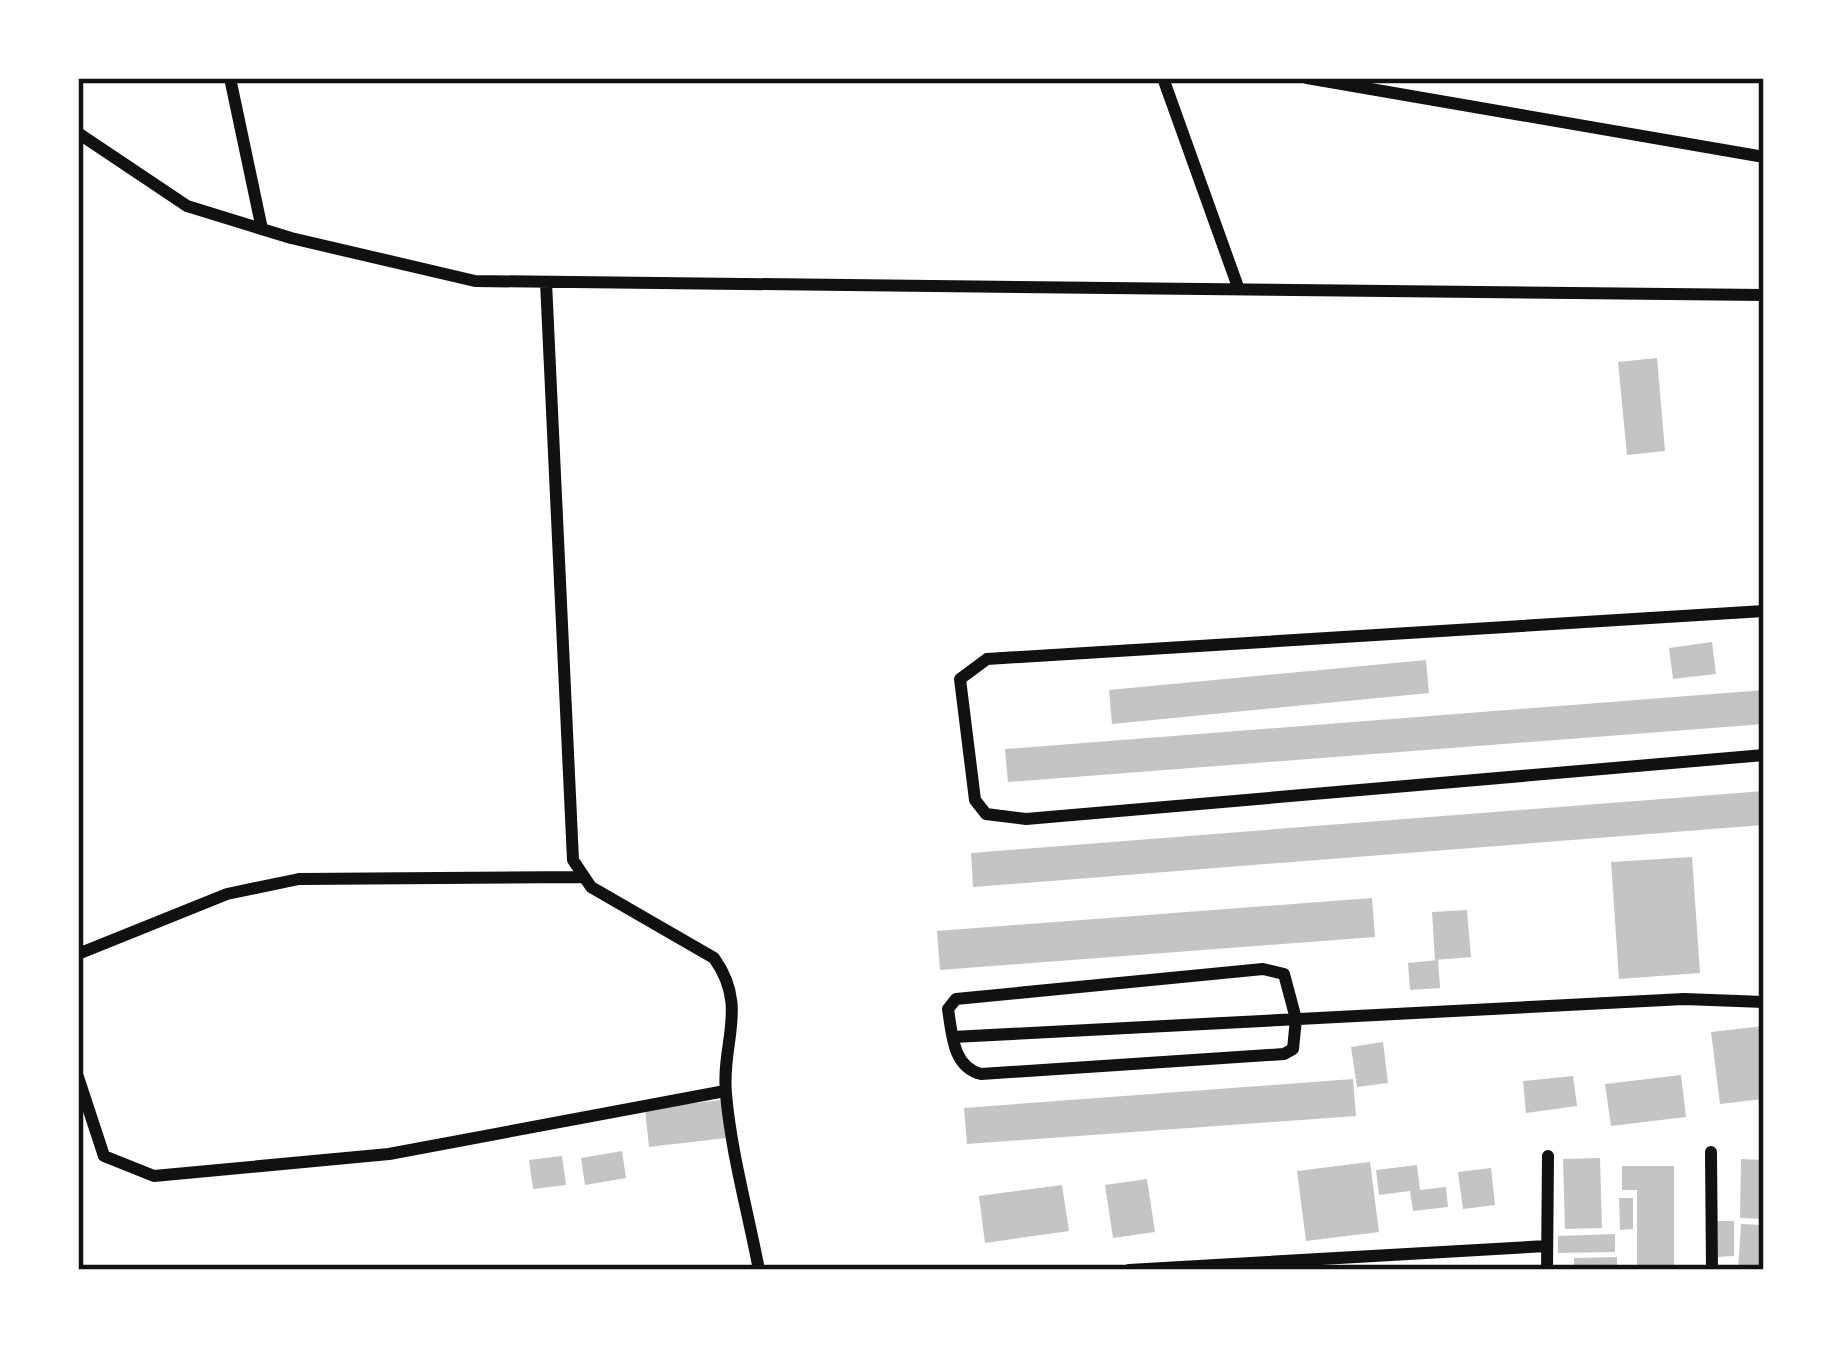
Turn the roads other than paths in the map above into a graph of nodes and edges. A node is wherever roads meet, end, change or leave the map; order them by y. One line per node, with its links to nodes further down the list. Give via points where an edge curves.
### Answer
1 (230, 78): 6 (street)
2 (1163, 78): 8 (street)
3 (1307, 78): 5 (street)
4 (78, 133): 6 (street, via 188,206)
5 (1764, 158)
6 (262, 229): 7 (street, via 475,281)
7 (546, 282): 8 (street); 12 (street, via 572,860)
8 (1238, 287): 9 (street)
9 (1764, 295)
10 (1764, 611): 11 (street, via 987,659 960,679 975,800 986,814 1026,819)
11 (1764, 754)
12 (582, 877): 13 (street, via 299,879 227,894); 18 (street, via 714,958 725,974 734,1010)
13 (78, 955)
14 (1764, 1003): 15 (street, via 1684,999)
15 (1296, 1019): 16 (street); 16 (street, via 1293,1049 1284,1054 981,1074 961,1063); 16 (street, via 1284,974 1263,969 956,999 949,1010)
16 (953, 1037)
17 (78, 1077): 18 (street, via 104,1156 154,1176 389,1154)
18 (725, 1091): 22 (street)
19 (1712, 1152): 25 (street)
20 (1548, 1156): 21 (street)
21 (1546, 1246): 23 (street); 24 (street)
22 (759, 1270)
23 (1129, 1270)
24 (1547, 1270)
25 (1712, 1270)

